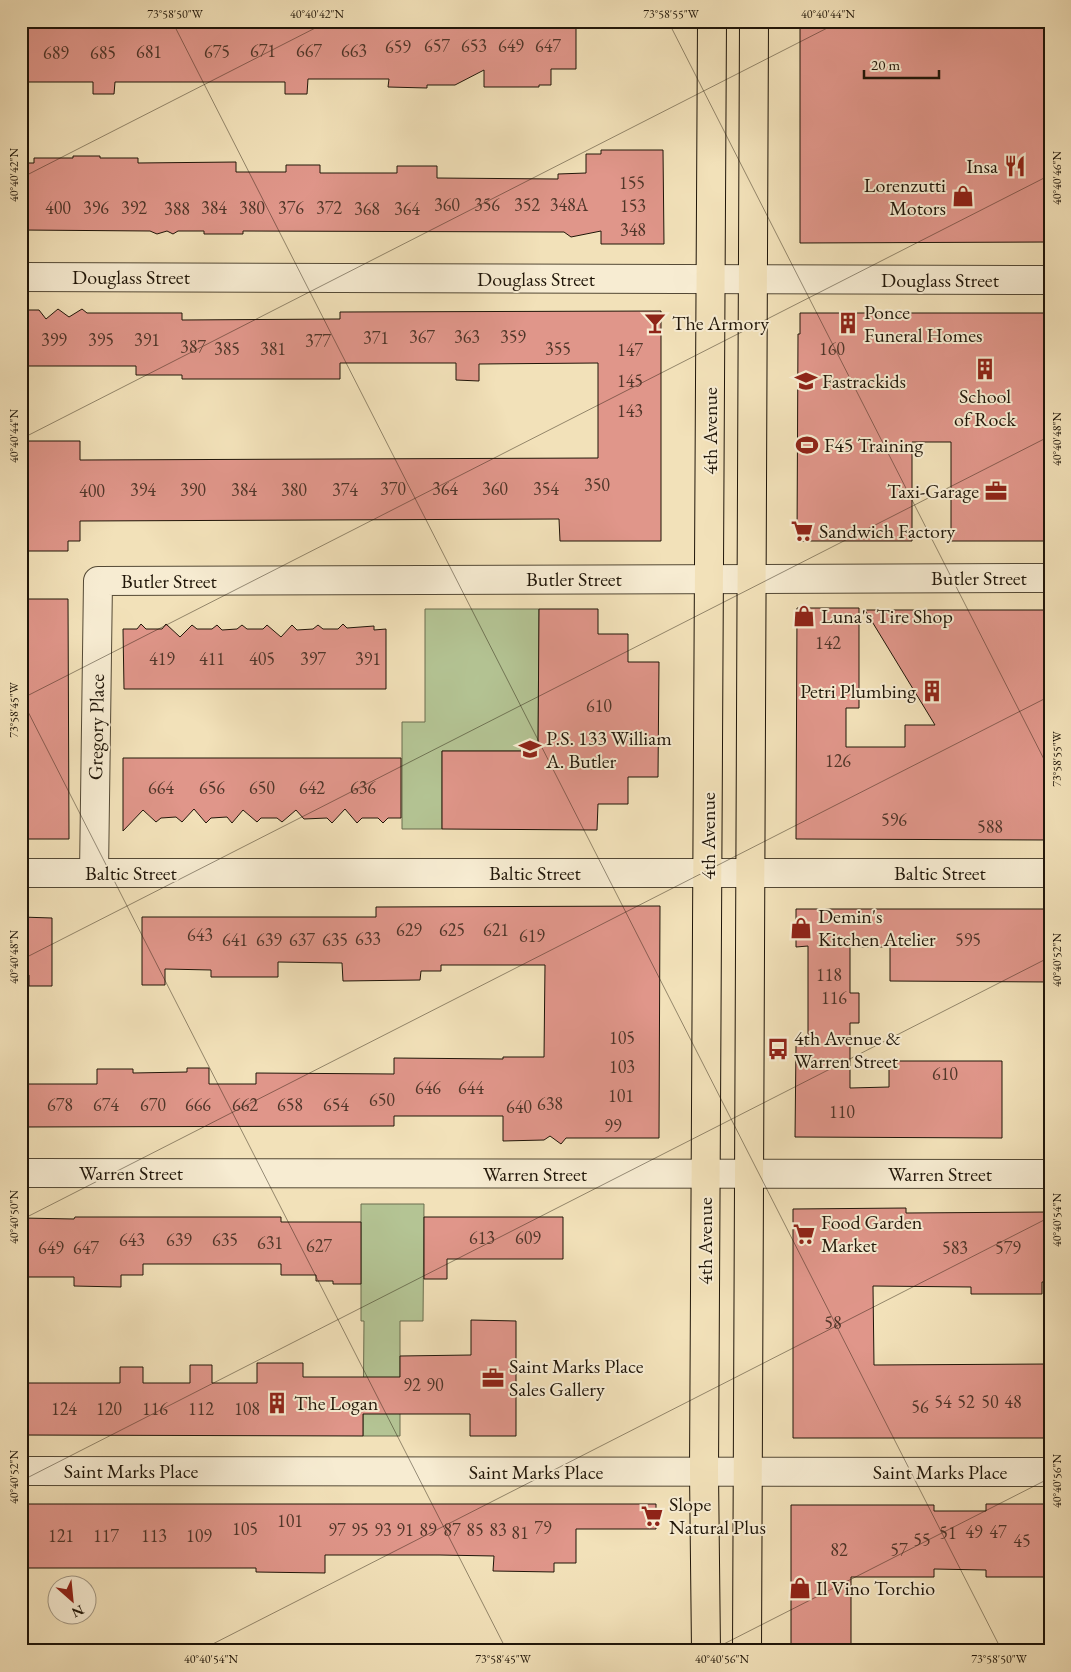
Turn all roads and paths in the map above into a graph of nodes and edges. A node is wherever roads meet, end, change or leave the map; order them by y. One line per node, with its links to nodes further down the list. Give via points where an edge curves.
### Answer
1 (712, 21): 4 (main road, 4th Avenue)
2 (754, 21): 5 (main road)
3 (21, 277): 4 (street, Douglass Street)
4 (711, 280): 5 (street, Douglass Street); 7 (main road, 4th Avenue)
5 (753, 280): 6 (street, Douglass Street); 8 (main road)
6 (1050, 280)
7 (709, 578): 8 (street, Butler Street); 10 (street, Butler Street); 13 (main road, 4th Avenue)
8 (752, 578): 9 (street, Butler Street); 14 (main road)
9 (1050, 578)
10 (98, 581): 12 (street, Gregory Place)
11 (21, 873): 12 (street, Baltic Street)
12 (94, 873): 13 (street, Baltic Street)
13 (708, 873): 14 (street, Baltic Street); 18 (main road, 4th Avenue)
14 (750, 873): 15 (street, Baltic Street); 19 (main road)
15 (1050, 873)
16 (21, 1173): 18 (street, Warren Street)
17 (1050, 1174): 19 (street, Warren Street)
18 (706, 1175): 19 (street, Warren Street); 21 (main road, 4th Avenue)
19 (748, 1175): 22 (main road)
20 (21, 1471): 21 (street, Saint Marks Place)
21 (704, 1472): 22 (street, Saint Marks Place); 24 (main road, 4th Avenue)
22 (747, 1472): 23 (street, Saint Marks Place); 25 (main road)
23 (1050, 1472)
24 (706, 1651)
25 (747, 1651)

